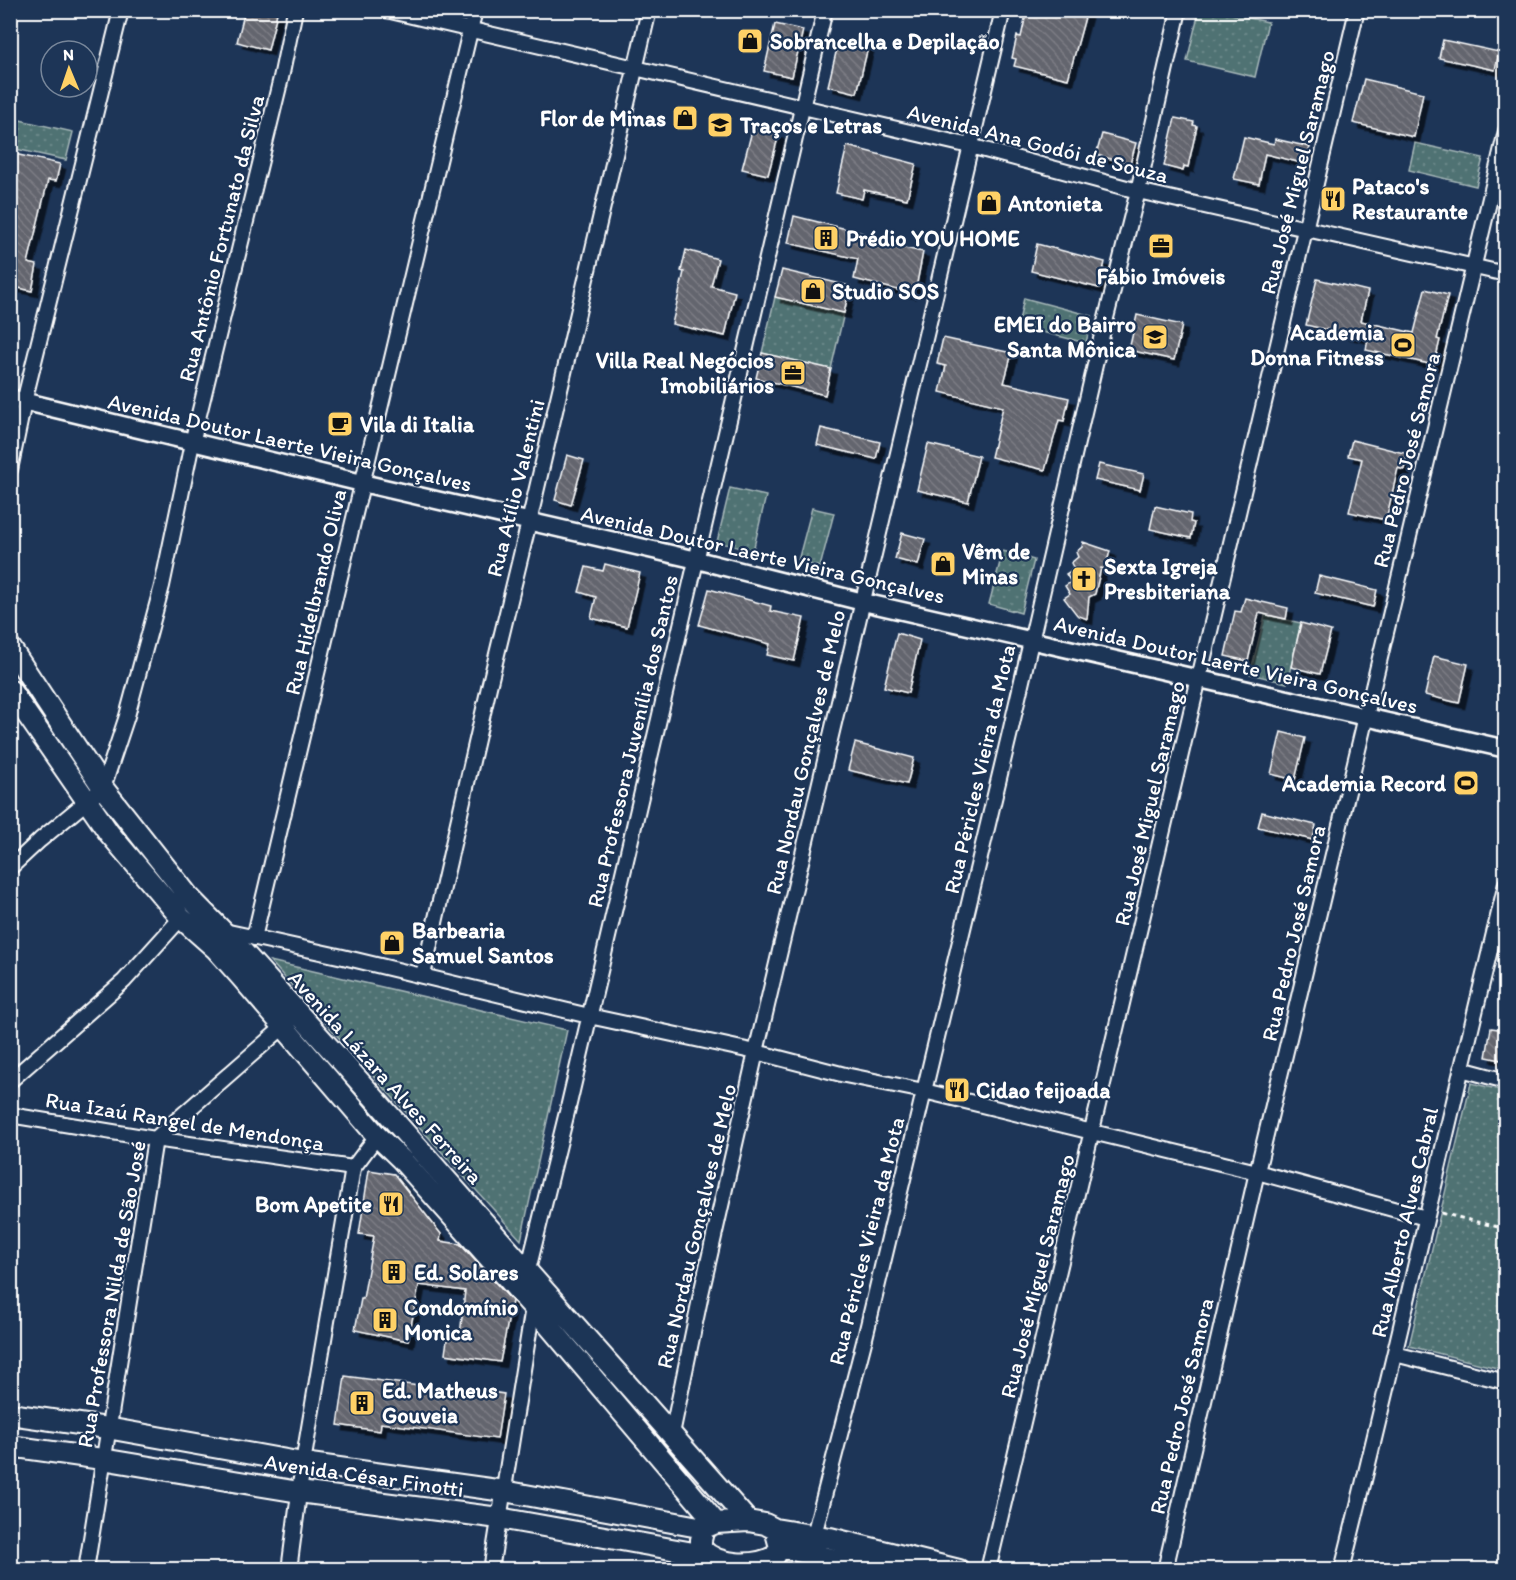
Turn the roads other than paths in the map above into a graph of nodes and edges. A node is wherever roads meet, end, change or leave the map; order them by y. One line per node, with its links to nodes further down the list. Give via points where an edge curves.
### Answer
1 (121, 10): 19 (street)
2 (295, 10): 20 (street, Rua Antônio Fortunato da Silva)
3 (386, 10): 10 (street, Avenida Ana Godói de Souza)
4 (475, 10): 10 (street, Rua Hidelbrando Oliva)
5 (649, 10): 11 (street, Rua Atílio Valentini)
6 (825, 10): 12 (street, Rua Professora Juvenília dos Santos)
7 (1003, 10): 14 (street, Rua Nordau Gonçalves de Melo)
8 (1179, 10): 15 (street, Rua Péricles Vieira da Mota)
9 (1357, 10): 16 (street, Rua José Miguel Saramago)
10 (471, 29): 11 (street, Avenida Ana Godói de Souza); 22 (street, Rua Hidelbrando Oliva)
11 (635, 68): 12 (street, Avenida Ana Godói de Souza); 23 (street, Rua Atílio Valentini)
12 (802, 107): 14 (street, Avenida Ana Godói de Souza); 24 (street, Rua Professora Juvenília dos Santos)
13 (1506, 131): 17 (street, Rua Pedro José Samora)
14 (970, 146): 15 (street, Avenida Ana Godói de Souza); 25 (street, Rua Nordau Gonçalves de Melo)
15 (1138, 191): 16 (street, Avenida Ana Godói de Souza); 26 (street, Rua Péricles Vieira da Mota)
16 (1304, 228): 17 (street, Avenida Ana Godói de Souza); 28 (street, Rua José Miguel Saramago)
17 (1474, 267): 18 (street, Avenida Ana Godói de Souza); 30 (street, Rua Pedro José Samora)
18 (1506, 274)
19 (17, 400): 20 (street, Avenida Doutor Laerte Vieira Gonçalves); 21 (street)
20 (192, 443): 22 (street, Avenida Doutor Laerte Vieira Gonçalves); 32 (street, Rua Antônio Fortunato da Silva, via 162,586 128,716)
21 (10, 470)
22 (362, 483): 23 (street, Avenida Doutor Laerte Vieira Gonçalves); 38 (street, Rua Hidelbrando Oliva)
23 (529, 522): 24 (street, Avenida Doutor Laerte Vieira Gonçalves); 39 (street, Rua Atílio Valentini)
24 (696, 560): 25 (street, Avenida Doutor Laerte Vieira Gonçalves); 40 (street, Rua Professora Juvenília dos Santos)
25 (863, 602): 26 (street, Avenida Doutor Laerte Vieira Gonçalves); 42 (street, Rua Nordau Gonçalves de Melo)
26 (1031, 640): 28 (street, Avenida Doutor Laerte Vieira Gonçalves); 46 (street, Rua Péricles Vieira da Mota)
27 (10, 648): 32 (main road, Avenida Lázara Alves Ferreira)
28 (1199, 679): 30 (street, Avenida Doutor Laerte Vieira Gonçalves); 48 (street, Rua José Miguel Saramago)
29 (10, 690): 33 (main road, Avenida Lázara Alves Ferreira)
30 (1366, 718): 31 (street, Avenida Doutor Laerte Vieira Gonçalves); 52 (street, Rua Pedro José Samora)
31 (1506, 749)
32 (103, 788): 33 (street); 37 (main road, Avenida Lázara Alves Ferreira, via 189,897)
33 (86, 800): 34 (street); 36 (main road, Avenida Lázara Alves Ferreira)
34 (10, 868)
35 (1506, 884): 43 (street, Rua Alberto Alves Cabral)
36 (181, 918): 41 (main road, Avenida Lázara Alves Ferreira); 44 (street, via 124,981)
37 (224, 932): 38 (street); 41 (main road, Avenida Lázara Alves Ferreira)
38 (254, 938): 39 (street)
39 (423, 975): 40 (street)
40 (589, 1016): 42 (street); 56 (street, Rua Professora Juvenília dos Santos)
41 (291, 1021): 49 (main road, Avenida Lázara Alves Ferreira); 50 (street, Rua Professora Nilda de São José); 53 (main road, Avenida Lázara Alves Ferreira)
42 (756, 1052): 46 (street); 62 (street, Rua Nordau Gonçalves de Melo)
43 (1461, 1069): 45 (street); 55 (street, Rua Alberto Alves Cabral)
44 (10, 1081)
45 (1506, 1081)
46 (924, 1091): 48 (street); 71 (street, Rua Péricles Vieira da Mota)
47 (10, 1115): 50 (street, Rua Izaú Rangel de Mendonça)
48 (1093, 1132): 52 (street); 79 (street, Rua José Miguel Saramago)
49 (377, 1136): 51 (street); 54 (main road, Avenida Lázara Alves Ferreira)
50 (155, 1139): 51 (street, Rua Izaú Rangel de Mendonça); 61 (street, Rua Professora Nilda de São José)
51 (353, 1168): 65 (street)
52 (1257, 1172): 55 (street); 80 (street, Rua Pedro José Samora)
53 (448, 1181): 54 (main road); 56 (main road, Avenida Lázara Alves Ferreira)
54 (433, 1196): 57 (main road, Avenida Lázara Alves Ferreira)
55 (1426, 1214): 58 (street, Rua Alberto Alves Cabral)
56 (528, 1270): 62 (main road, Avenida Lázara Alves Ferreira)
57 (533, 1306): 66 (street); 70 (main road, Avenida Lázara Alves Ferreira)
58 (1395, 1354): 59 (street); 81 (street, Rua Alberto Alves Cabral)
59 (1506, 1382)
60 (10, 1414): 61 (main road, Avenida César Finotti)
61 (107, 1428): 64 (street, Rua Professora Nilda de São José); 65 (main road, Avenida César Finotti)
62 (672, 1434): 69 (main road, Avenida Lázara Alves Ferreira)
63 (10, 1446): 64 (main road, Avenida César Finotti)
64 (102, 1459): 67 (main road, Avenida César Finotti); 74 (street, Rua Professora Nilda de São José)
65 (303, 1463): 66 (main road, Avenida César Finotti); 67 (street)
66 (504, 1491): 68 (street); 70 (main road, Avenida César Finotti)
67 (299, 1492): 68 (main road, Avenida César Finotti); 75 (street)
68 (499, 1518): 73 (main road, Avenida César Finotti); 76 (street)
69 (748, 1521): 70 (main road, Avenida César Finotti); 72 (main road, via 765,1524)
70 (710, 1525): 73 (main road, via 700,1540)
71 (814, 1535): 72 (main road); 78 (main road)
72 (773, 1556): 73 (main road, Avenida César Finotti, via 722,1560); 77 (main road)
73 (702, 1557)
74 (86, 1569)
75 (289, 1569)
76 (491, 1569)
77 (878, 1569)
78 (959, 1569)
79 (988, 1569)
80 (1165, 1569)
81 (1342, 1569)

